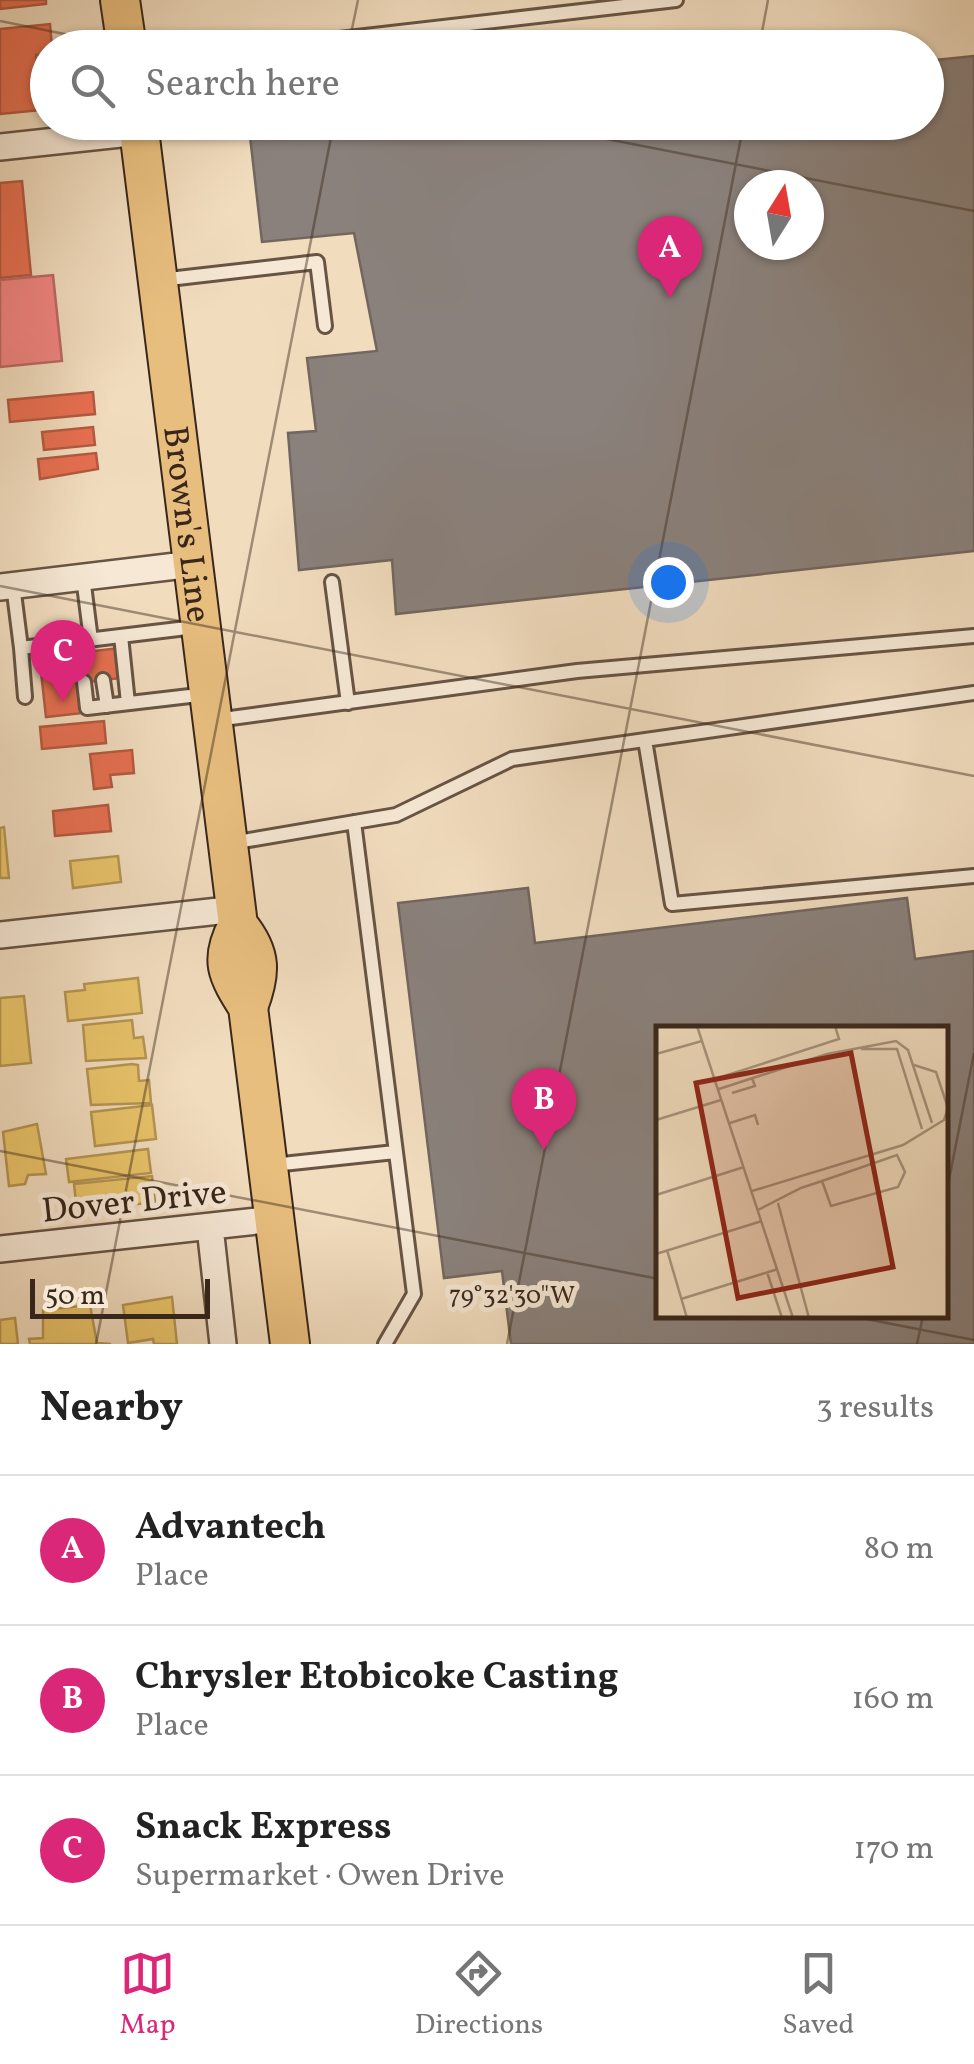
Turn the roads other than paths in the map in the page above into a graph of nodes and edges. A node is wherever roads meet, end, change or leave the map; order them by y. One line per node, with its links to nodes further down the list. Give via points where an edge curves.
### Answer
1 (120, 0): 3 (main road)
2 (676, 0): 4 (lane)
3 (124, 30)
4 (445, 30)
5 (48, 140): 7 (street)
6 (140, 140): 8 (main road, Brown's Line)
7 (0, 147)
8 (158, 280): 9 (lane, via 317,262); 10 (main road, Brown's Line)
9 (326, 326)
10 (194, 564): 11 (street); 14 (main road, Brown's Line)
11 (84, 577): 13 (street); 17 (lane)
12 (332, 582): 23 (lane)
13 (7, 586): 18 (lane)
14 (201, 626): 15 (lane); 26 (main road, Brown's Line)
15 (121, 636): 17 (lane); 24 (lane)
16 (974, 636): 23 (lane, via 577,671)
17 (90, 645): 18 (lane)
18 (20, 648): 22 (lane)
19 (103, 680): 25 (lane)
20 (84, 682): 25 (lane, via 86,708)
21 (974, 693): 27 (lane)
22 (25, 697)
23 (348, 702): 26 (lane)
24 (128, 703): 25 (lane); 26 (lane)
25 (106, 706)
26 (211, 707): 29 (main road, Brown's Line)
27 (645, 740): 28 (lane, via 512,759 396,815); 30 (lane, via 672,904)
28 (354, 822): 29 (lane); 33 (lane)
29 (228, 843): 31 (main road, Brown's Line)
30 (974, 876)
31 (237, 917): 32 (street); 34 (main road, Brown's Line, via 226,948 230,978 248,1007)
32 (0, 936)
33 (394, 1152): 34 (lane); 40 (lane, via 414,1294)
34 (268, 1166): 35 (main road, Brown's Line)
35 (275, 1219): 36 (street, Dover Drive); 39 (main road, Brown's Line)
36 (210, 1227): 37 (street, Dover Drive); 38 (street)
37 (0, 1250)
38 (223, 1344)
39 (290, 1344)
40 (385, 1344)

